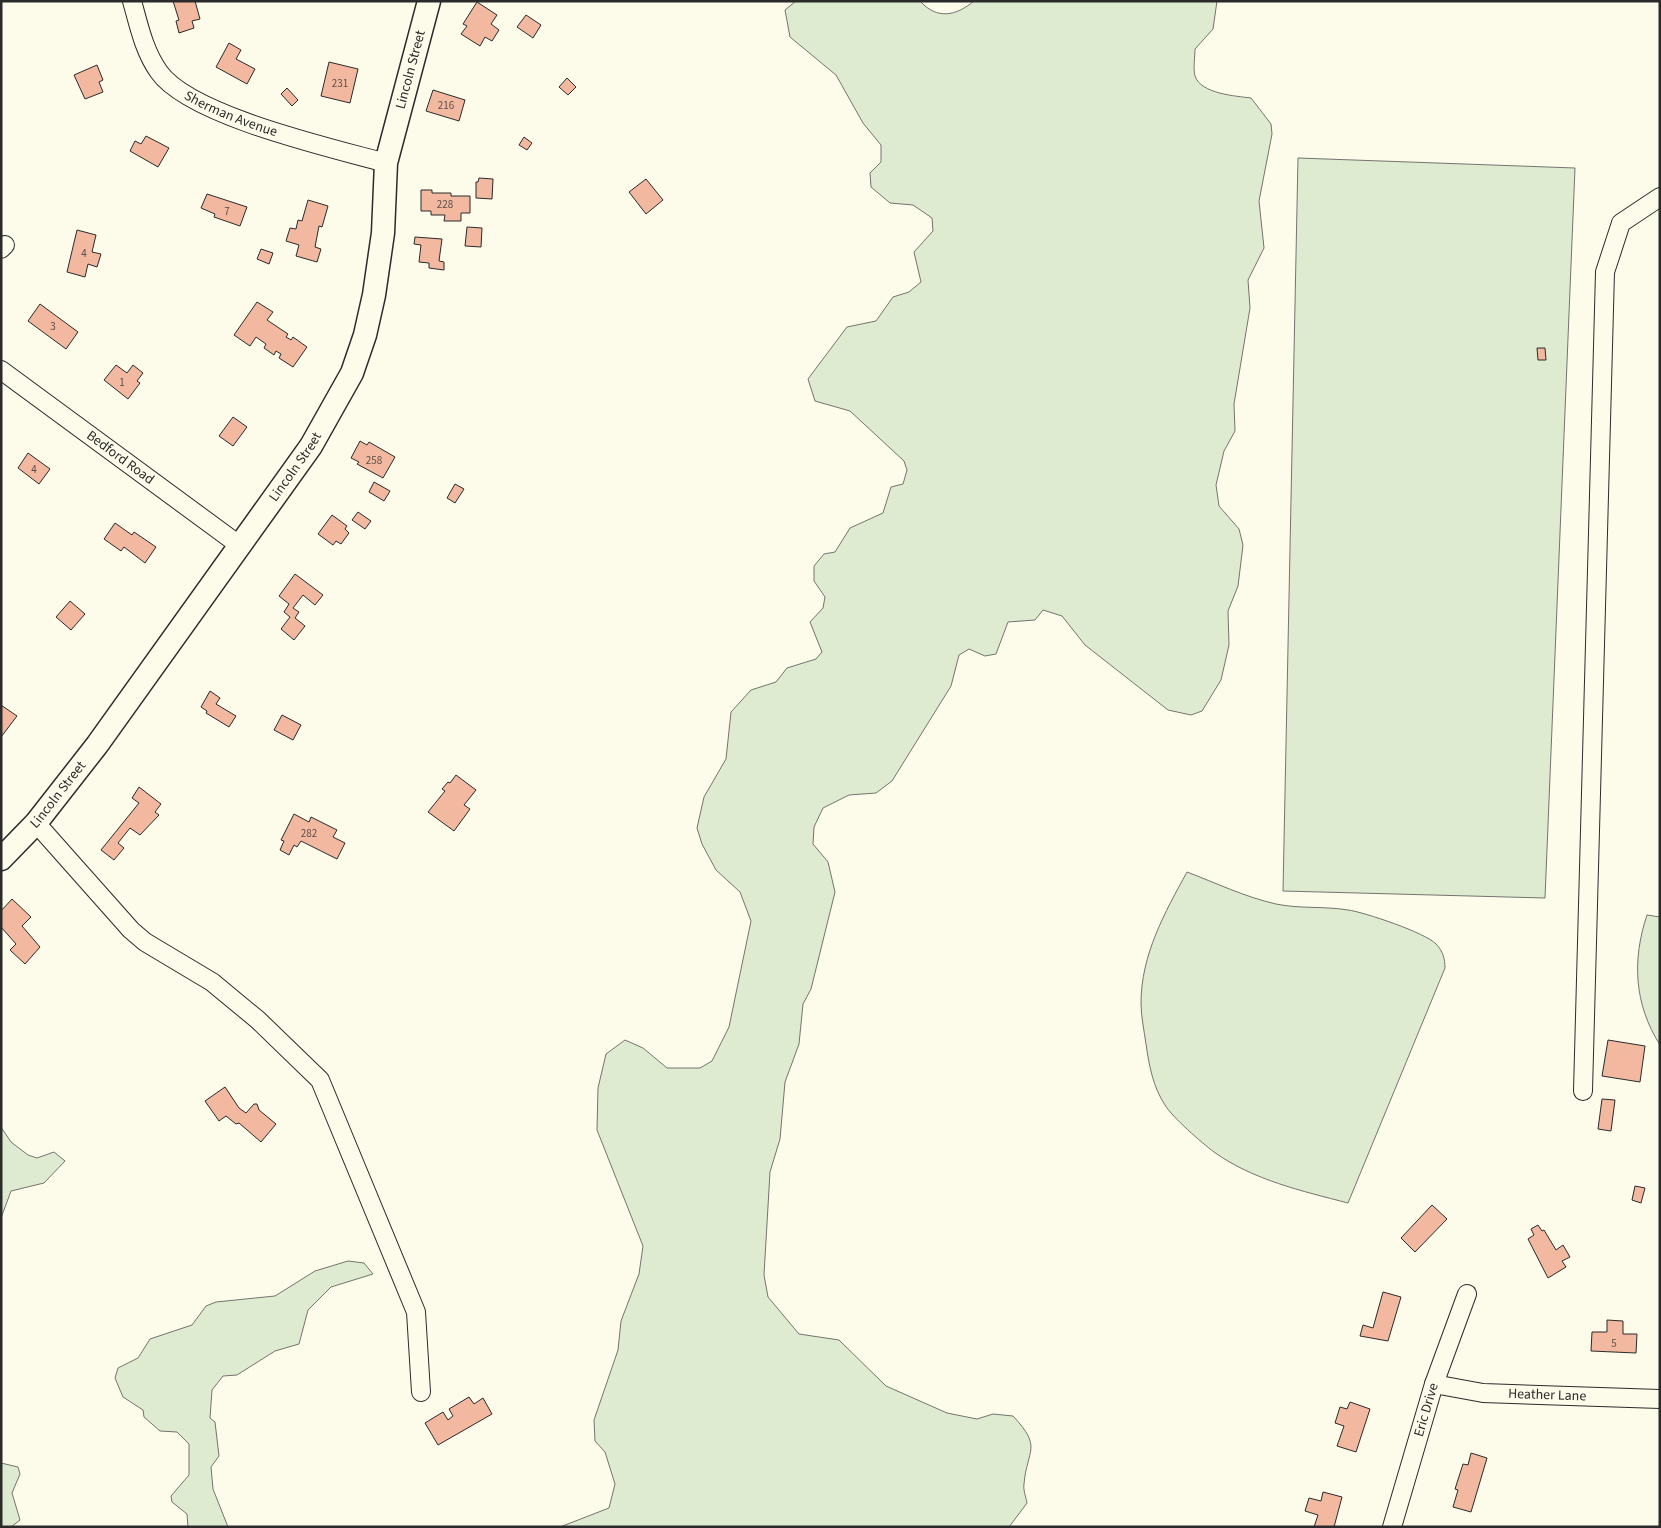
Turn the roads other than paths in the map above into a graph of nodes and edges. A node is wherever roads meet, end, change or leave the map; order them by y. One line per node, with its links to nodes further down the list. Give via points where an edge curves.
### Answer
1 (132, 1): 3 (street, Sherman Avenue, via 145,47 160,73 176,90 261,128)
2 (429, 1): 3 (main road, Lincoln Street)
3 (386, 163): 6 (main road, Lincoln Street, via 383,233 374,295 352,373 310,446)
4 (1660, 197): 9 (street, via 1621,223 1605,272)
5 (1, 370): 6 (street, Bedford Road)
6 (239, 545): 7 (main road, Lincoln Street, via 97,745)
7 (36, 823): 8 (main road, Lincoln Street); 12 (street, via 131,930 145,942 212,982 258,1020 320,1080 416,1312)
8 (1, 859)
9 (1583, 1091)
10 (1467, 1294): 11 (street, Eric Drive)
11 (1434, 1384): 13 (street, Heather Lane, via 1483,1392); 14 (street, Eric Drive)
12 (421, 1392)
13 (1660, 1399)
14 (1392, 1527)

